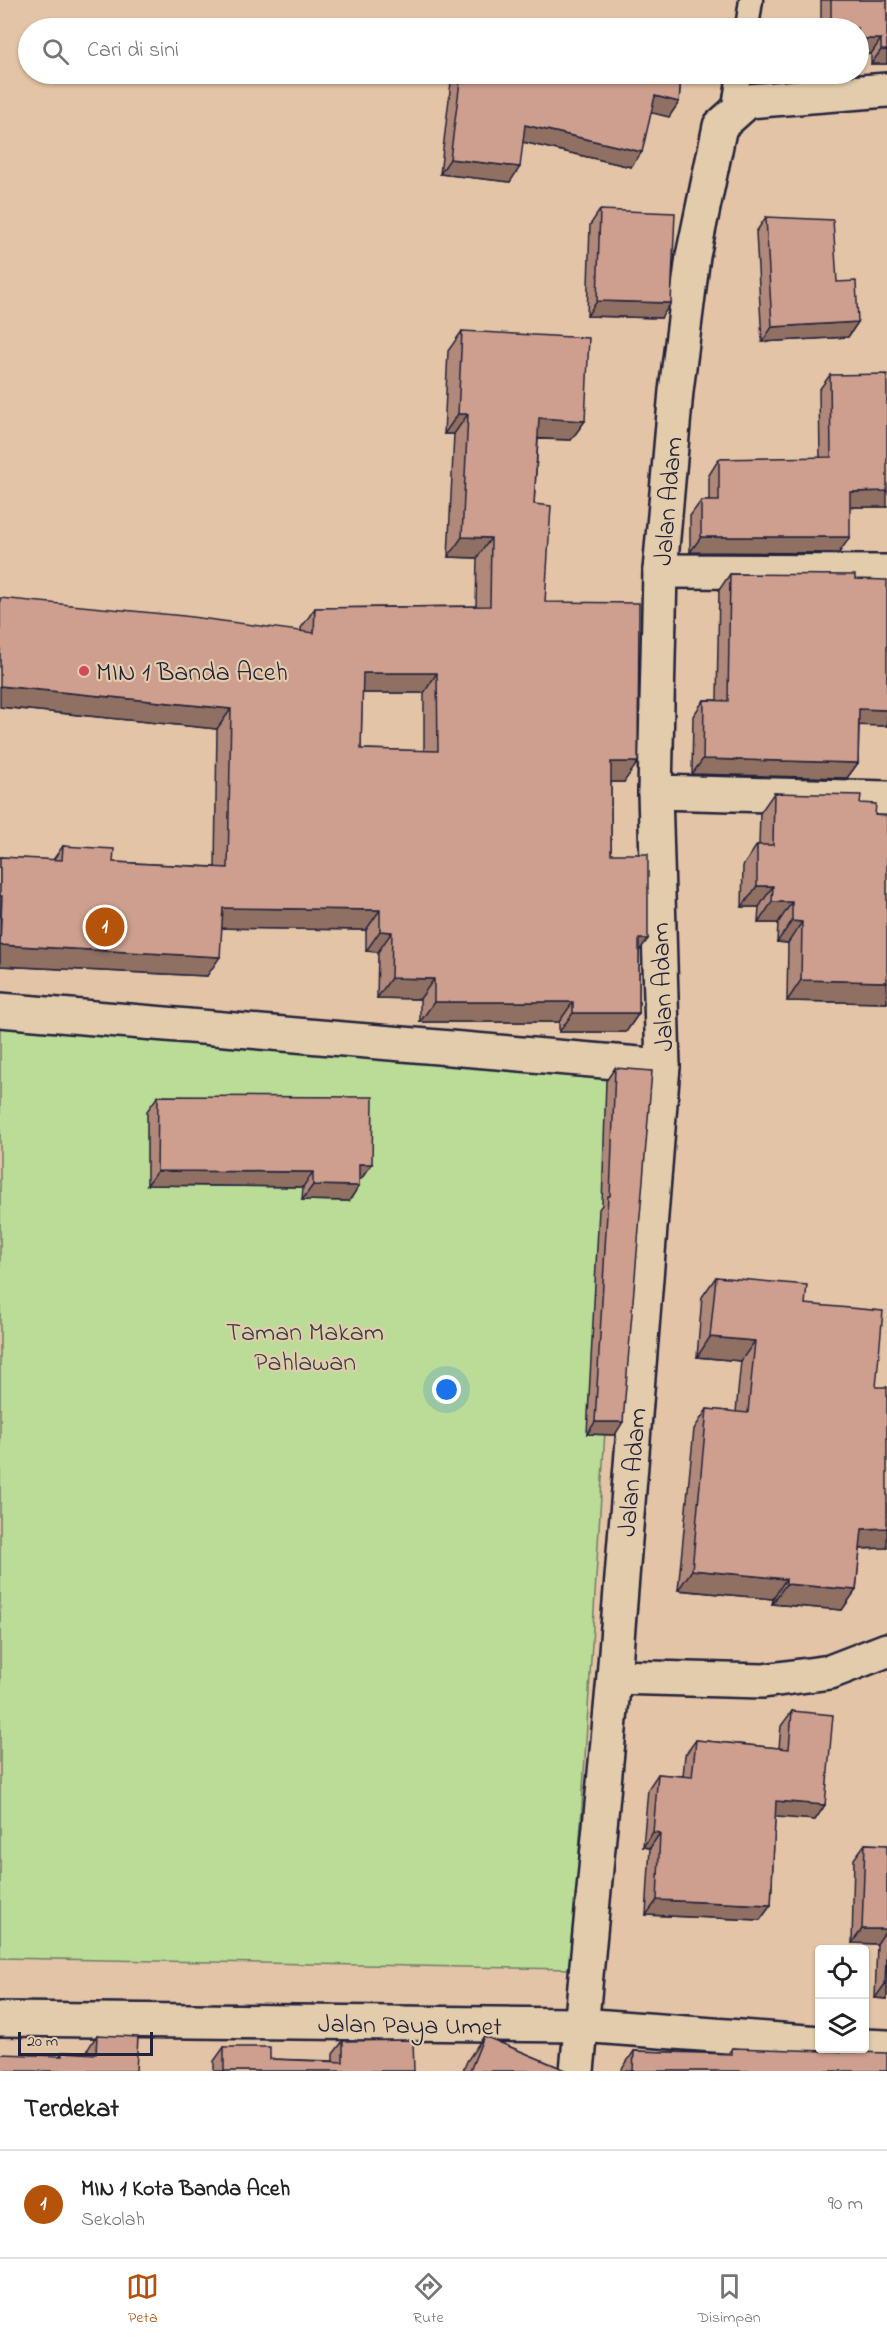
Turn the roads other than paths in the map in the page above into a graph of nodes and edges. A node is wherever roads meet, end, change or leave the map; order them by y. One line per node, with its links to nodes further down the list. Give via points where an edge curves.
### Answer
1 (751, 0): 2 (lane)
2 (748, 18)
3 (738, 84): 5 (lane)
4 (887, 90): 5 (street, via 748,101)
5 (733, 113): 6 (street, Jalan Adam, via 720,126 693,256)
6 (660, 571): 7 (street); 8 (street, Jalan Adam)
7 (887, 572)
8 (655, 792): 9 (street); 11 (street, Jalan Adam)
9 (887, 798)
10 (0, 1010): 11 (street)
11 (663, 1066): 13 (street, Jalan Adam)
12 (887, 1650): 13 (street, via 830,1672 763,1681)
13 (614, 1677): 15 (street, Jalan Adam)
14 (0, 2019): 15 (street, Jalan Paya Umet)
15 (580, 2025): 16 (street, Jalan Paya Umet); 19 (street, Jalan Adam)
16 (815, 2043)
17 (869, 2046): 18 (street)
18 (887, 2048)
19 (577, 2071)

